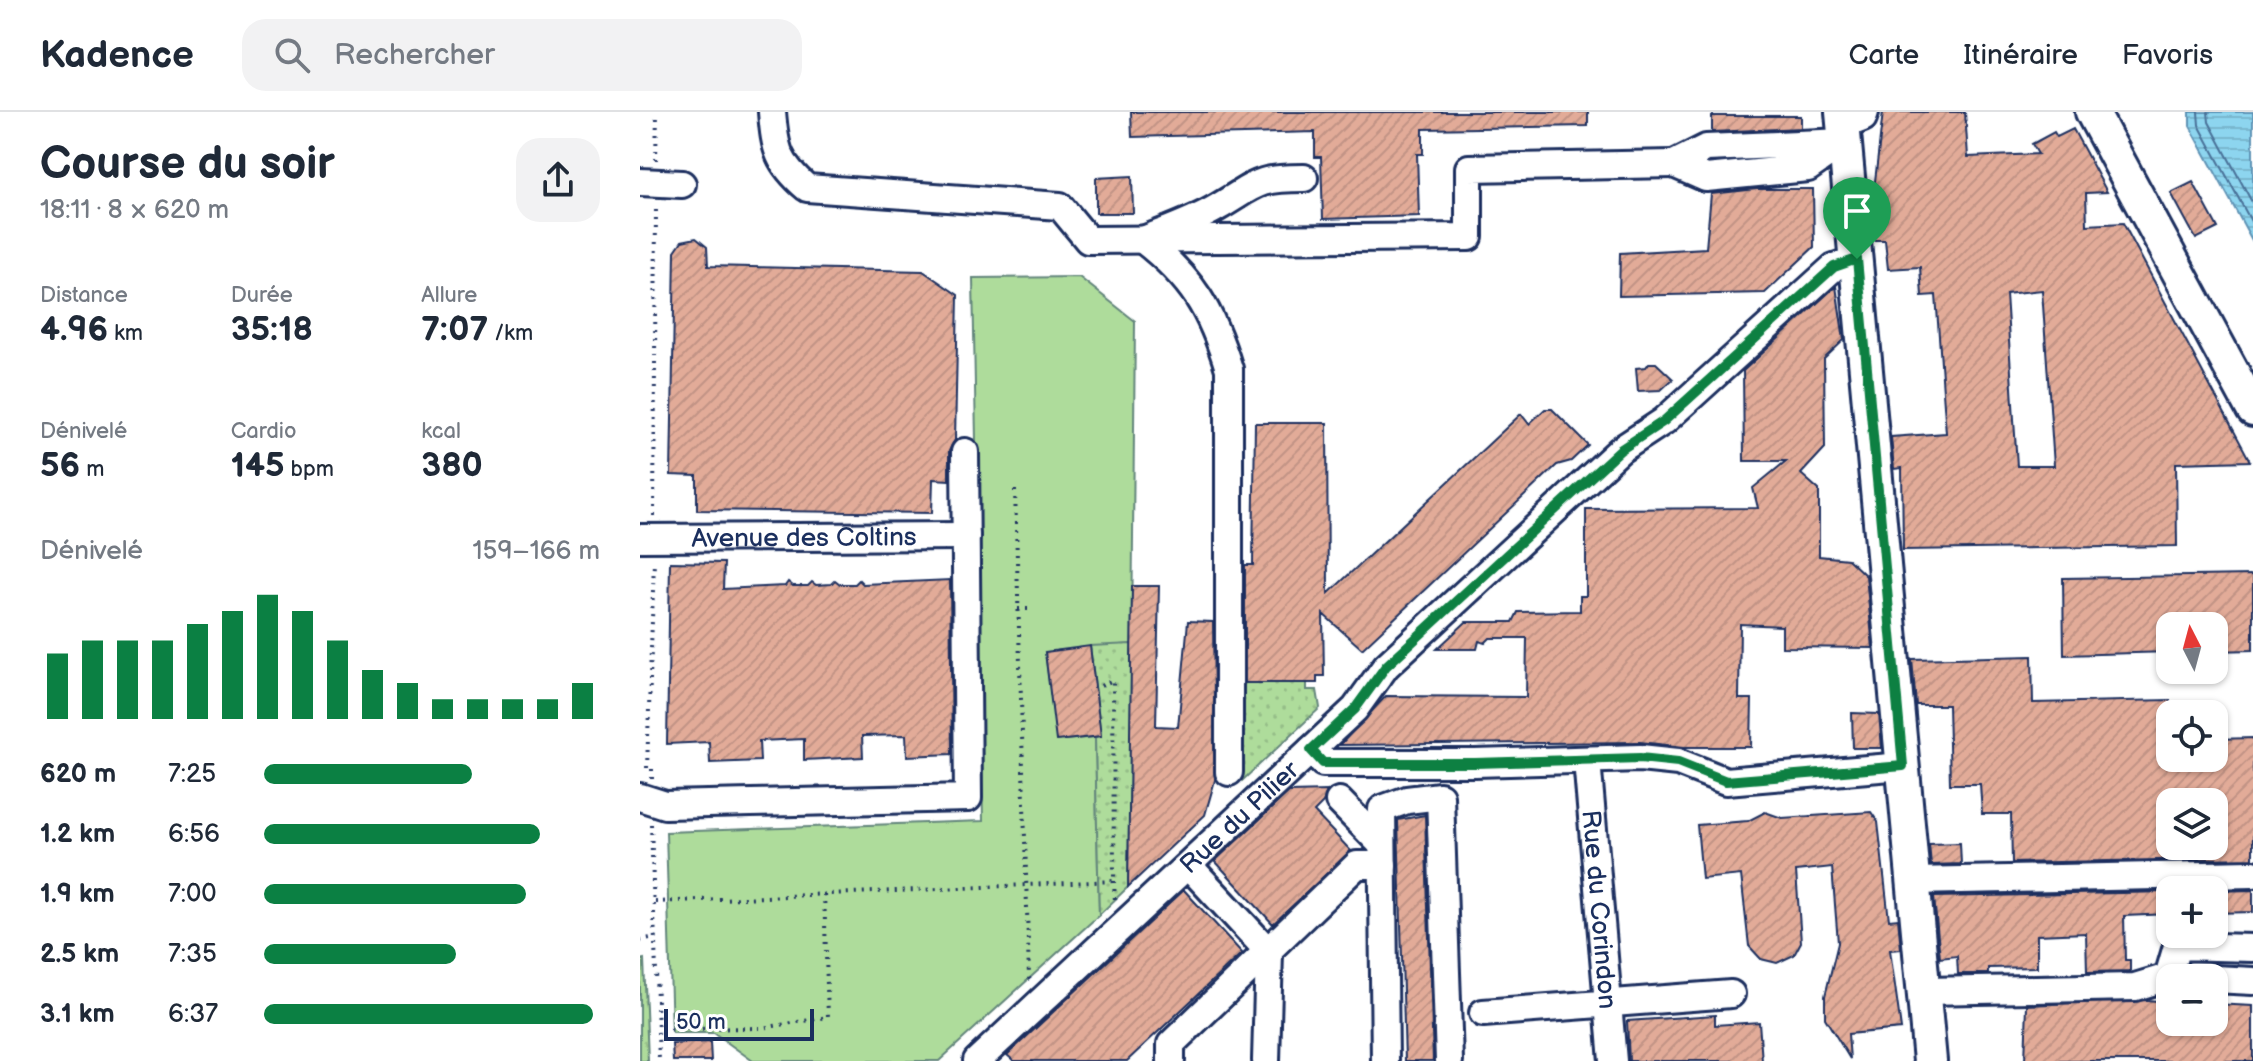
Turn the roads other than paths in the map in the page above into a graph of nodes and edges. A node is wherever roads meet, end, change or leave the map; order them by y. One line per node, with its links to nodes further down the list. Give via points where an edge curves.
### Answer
1 (772, 112): 7 (street, via 774,143 784,169 807,188 1060,206 1088,240)
2 (2092, 112): 9 (main road)
3 (1849, 123): 7 (street, via 1706,148 1674,164 1469,168 1469,237); 8 (main road)
4 (1304, 178): 7 (street, via 1271,178 1242,189 1219,207)
5 (648, 182): 6 (street)
6 (682, 184)
7 (1143, 240): 16 (street, via 1175,265 1198,293 1229,369)
8 (1857, 259): 13 (street, Rue du Pilier, via 1834,267 1664,421 1620,450 1386,666 1355,709); 15 (main road)
9 (2253, 410)
10 (965, 452): 11 (street)
11 (966, 536): 12 (street, Avenue des Coltins); 18 (street, via 968,798)
12 (647, 538)
13 (1311, 750): 14 (street, via 1323,763); 20 (street, Rue du Pilier)
14 (1587, 760): 15 (street, via 1678,762 1726,781); 31 (street, Rue du Corindon)
15 (1903, 766): 22 (main road)
16 (1229, 772)
17 (1339, 801): 19 (street)
18 (645, 804)
19 (1382, 855): 24 (street, via 1357,865); 36 (street); 37 (street, via 1382,809 1440,796)
20 (1189, 866): 24 (street); 33 (street, Rue du Pilier)
21 (2253, 874): 22 (street)
22 (1914, 881): 29 (main road)
23 (2253, 948): 25 (street, via 2177,946)
24 (1269, 952): 34 (street, via 1171,1044); 35 (street)
25 (2176, 964)
26 (2228, 980): 27 (street)
27 (2253, 981)
28 (2156, 982): 29 (street)
29 (1925, 991): 39 (main road)
30 (1731, 994): 31 (street)
31 (1608, 1003): 32 (street); 38 (street, Rue du Corindon)
32 (1483, 1013)
33 (982, 1059)
34 (1171, 1061)
35 (1266, 1061)
36 (1385, 1061)
37 (1449, 1061)
38 (1613, 1061)
39 (1930, 1061)

